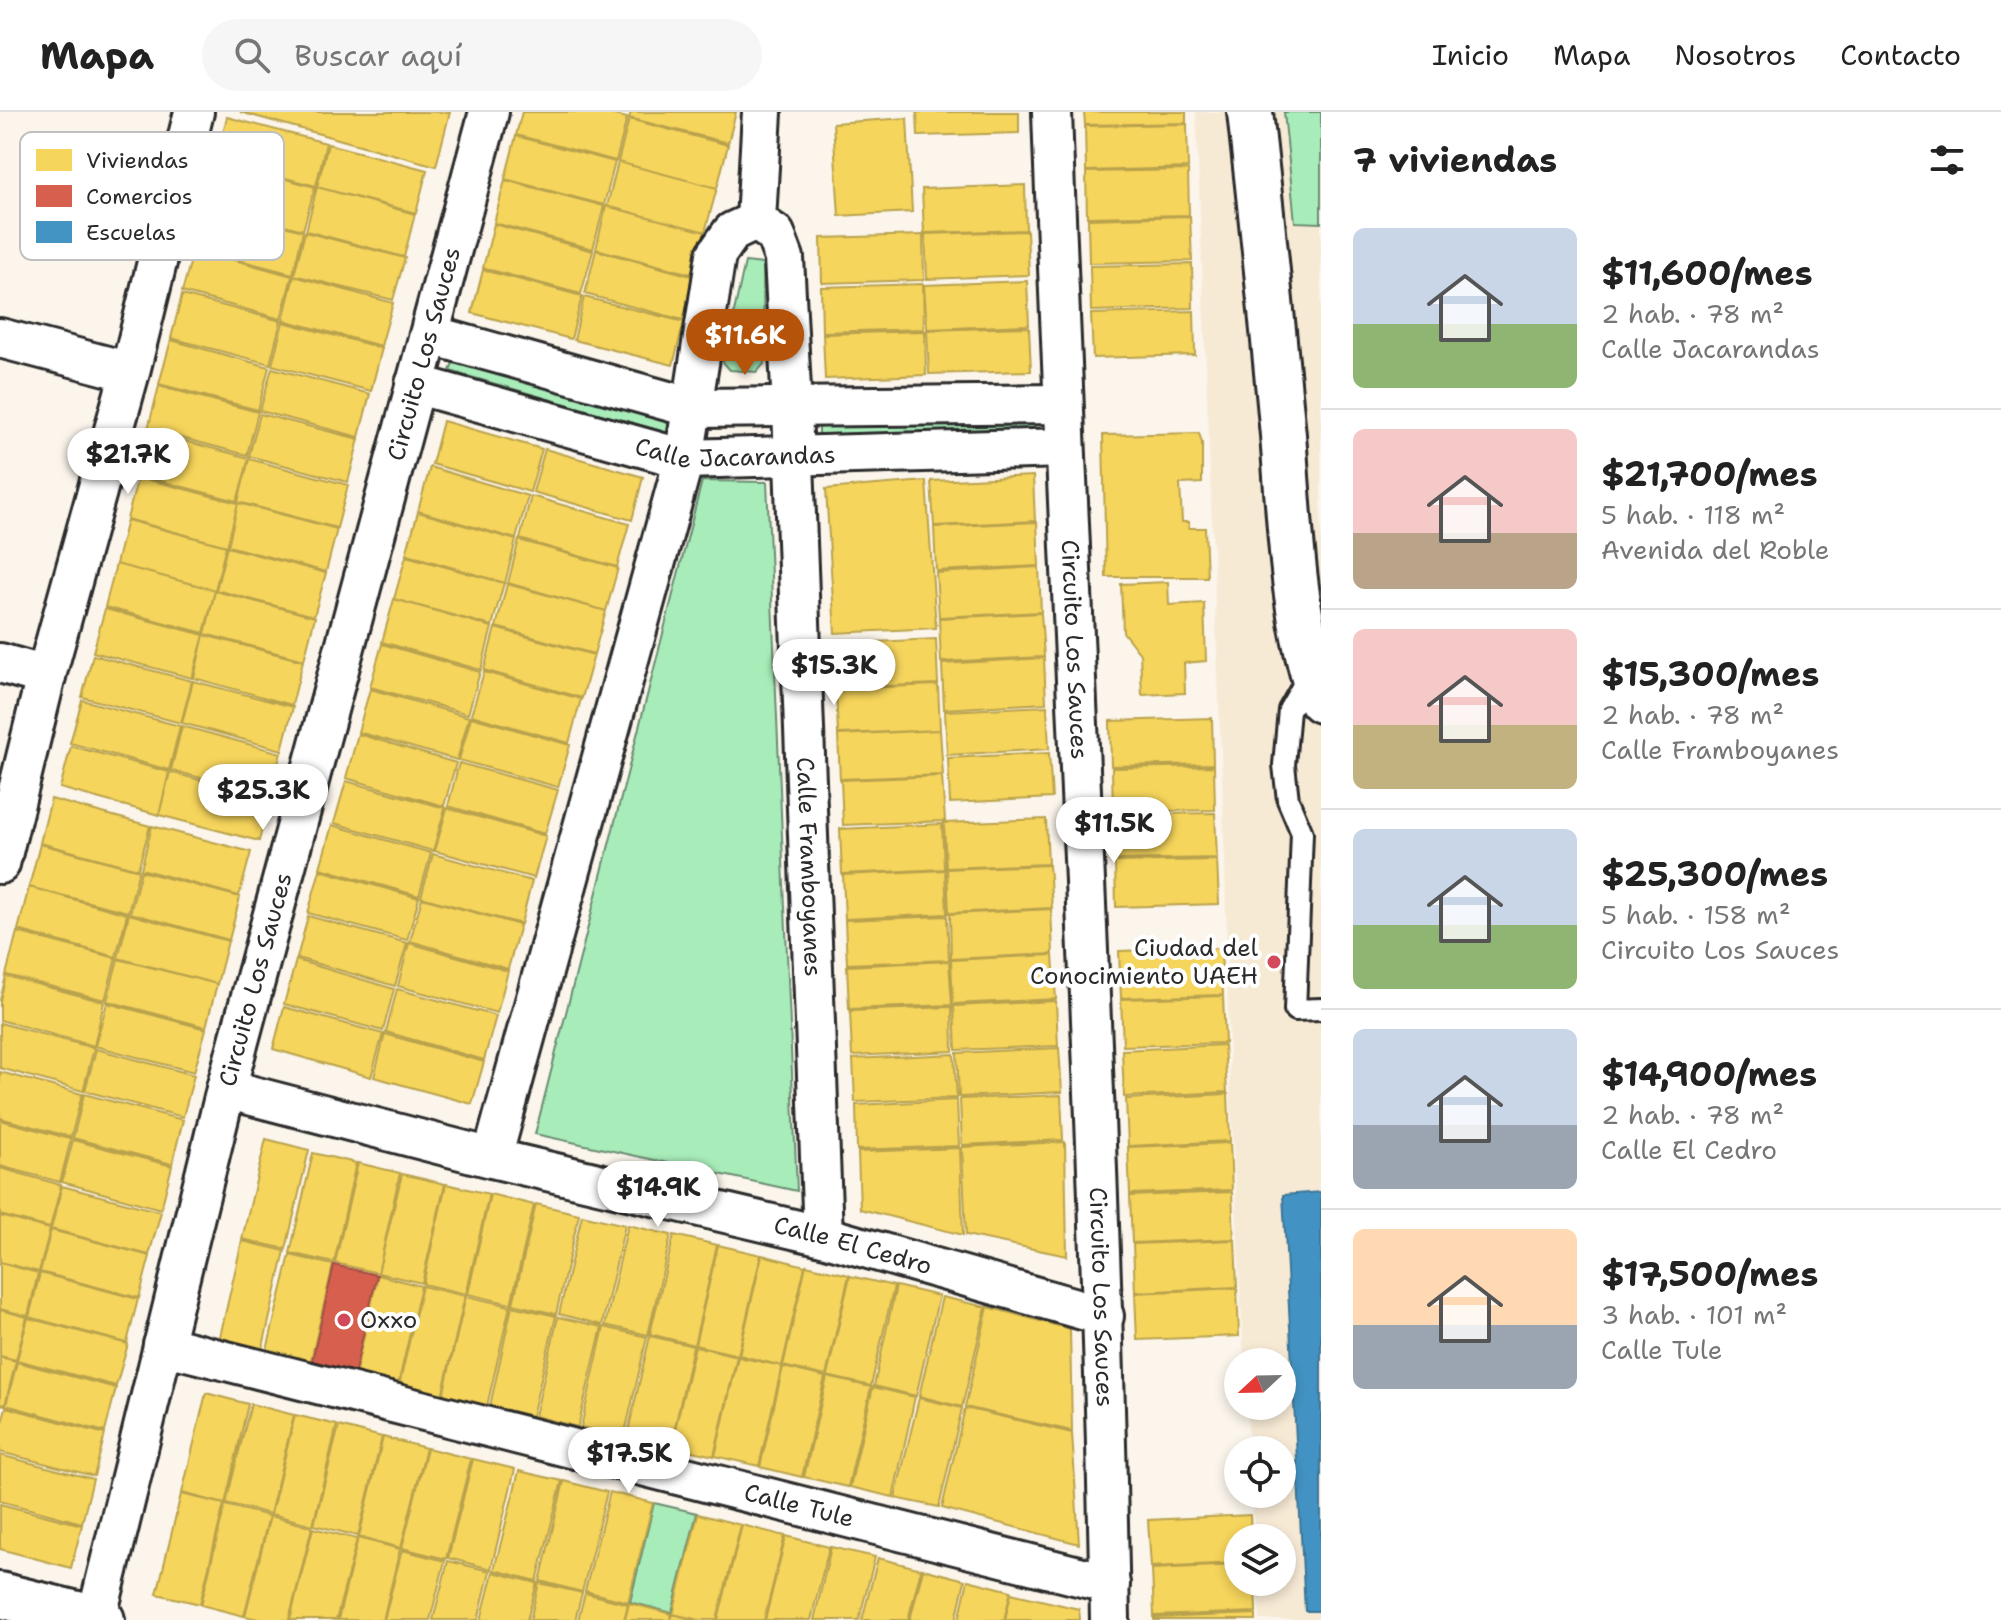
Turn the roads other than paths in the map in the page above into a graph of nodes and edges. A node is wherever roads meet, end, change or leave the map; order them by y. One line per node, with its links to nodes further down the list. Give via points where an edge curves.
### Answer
1 (194, 112): 6 (street)
2 (489, 112): 9 (street, Circuito Los Sauces)
3 (762, 112): 7 (street)
4 (1052, 112): 13 (street, Circuito Los Sauces)
5 (1250, 112): 21 (street, via 1291,535)
6 (189, 132)
7 (756, 221): 14 (street, via 732,232 716,255); 15 (street, Calle Framboyanes, via 775,234 784,258)
8 (158, 260): 11 (street)
9 (431, 335): 12 (street, Circuito Los Sauces); 14 (street, Calle Jacarandas)
10 (0, 338): 11 (street)
11 (130, 372): 20 (street)
12 (415, 384): 18 (street, Calle Jacarandas); 24 (street, Circuito Los Sauces)
13 (1062, 404): 15 (street, Calle Jacarandas); 16 (street, Circuito Los Sauces)
14 (693, 408): 15 (street, Calle Jacarandas); 18 (street)
15 (792, 408): 17 (street, Calle Framboyanes)
16 (1064, 448): 17 (street, Calle Jacarandas); 27 (street, Circuito Los Sauces)
17 (794, 456): 18 (street, Calle Jacarandas); 26 (street, Calle Framboyanes)
18 (684, 459): 25 (street)
19 (0, 663): 20 (street)
20 (46, 676): 22 (street)
21 (1316, 686): 23 (lane, via 1289,710 1284,765 1288,800 1302,833 1295,1010)
22 (0, 864)
23 (1321, 1009)
24 (226, 1089): 25 (street, Calle El Cedro); 28 (street, Circuito Los Sauces)
25 (492, 1158): 26 (street, Calle El Cedro)
26 (823, 1236): 27 (street, Calle El Cedro)
27 (1104, 1316): 30 (street, Circuito Los Sauces)
28 (163, 1345): 30 (street, Calle Tule); 31 (street, Circuito Los Sauces)
29 (0, 1595): 31 (street)
30 (1110, 1602)
31 (98, 1620)

